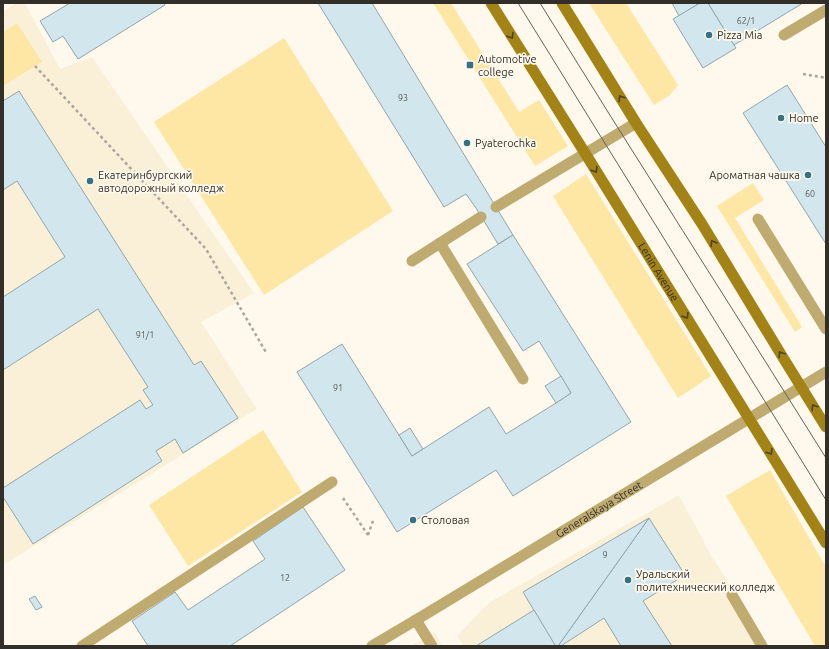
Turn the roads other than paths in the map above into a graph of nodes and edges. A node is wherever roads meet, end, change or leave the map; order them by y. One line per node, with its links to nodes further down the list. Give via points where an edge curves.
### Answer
1 (491, 3): 6 (main road, Lenin Avenue, one-way to 6)
2 (562, 3): 5 (main road, one-way to 2)
3 (826, 10): 4 (street)
4 (784, 35)
5 (636, 123): 6 (street); 15 (main road, one-way to 5, via 702,224)
6 (585, 154): 7 (street); 16 (main road, Lenin Avenue, one-way to 16)
7 (496, 207)
8 (481, 217): 10 (street)
9 (758, 220): 12 (street)
10 (440, 243): 11 (street); 14 (street)
11 (412, 261)
12 (826, 330)
13 (826, 372): 15 (street, Generalskaya Street)
14 (523, 379)
15 (801, 387): 16 (street, Generalskaya Street); 17 (main road, one-way to 15)
16 (749, 419): 19 (main road, Lenin Avenue, one-way to 19); 21 (street, Generalskaya Street)
17 (826, 427)
18 (332, 482): 22 (street)
19 (826, 543)
20 (732, 595): 25 (street)
21 (416, 620): 23 (street, Generalskaya Street); 24 (street)
22 (82, 646)
23 (372, 646)
24 (432, 646)
25 (762, 646)

